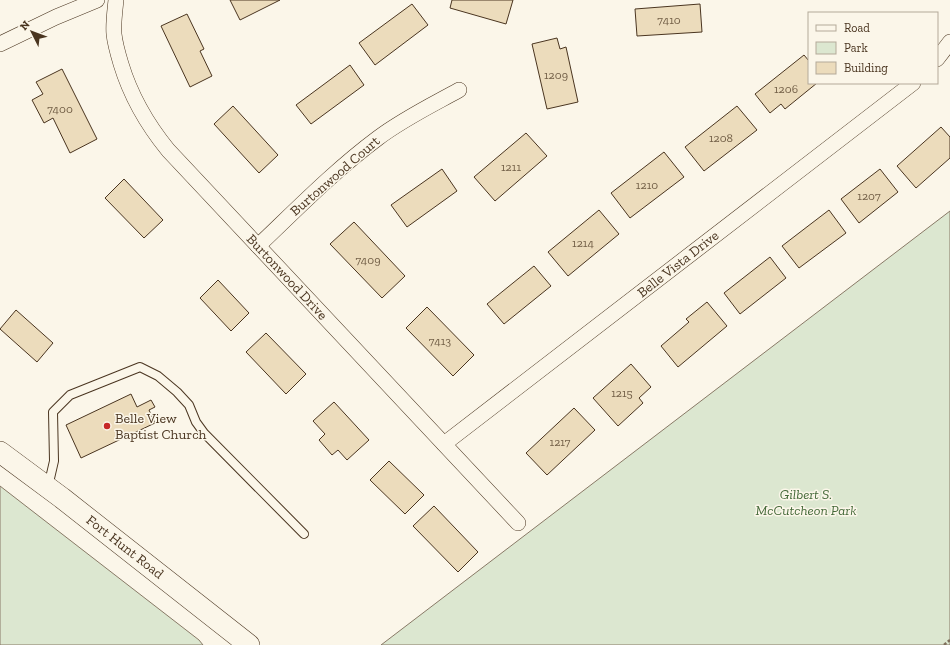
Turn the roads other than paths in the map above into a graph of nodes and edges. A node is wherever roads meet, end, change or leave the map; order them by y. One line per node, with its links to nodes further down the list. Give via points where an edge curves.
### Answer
1 (97, 0): 4 (street)
2 (116, 0): 8 (street, Burtonwood Drive, via 114,33 118,55 141,112 168,150)
3 (950, 42): 5 (street)
4 (0, 44)
5 (938, 57)
6 (912, 84): 9 (street, Belle Vista Drive)
7 (459, 90): 8 (street, Burtonwood Court, via 378,137)
8 (258, 246): 9 (street, Burtonwood Drive)
9 (444, 444): 12 (street, Burtonwood Drive)
10 (0, 452): 11 (main road, Fort Hunt Road)
11 (48, 488): 13 (lane, via 54,461 53,412 70,395 140,367 158,376 177,392 189,405 204,433); 14 (main road, Fort Hunt Road)
12 (518, 524)
13 (304, 534)
14 (249, 645)

